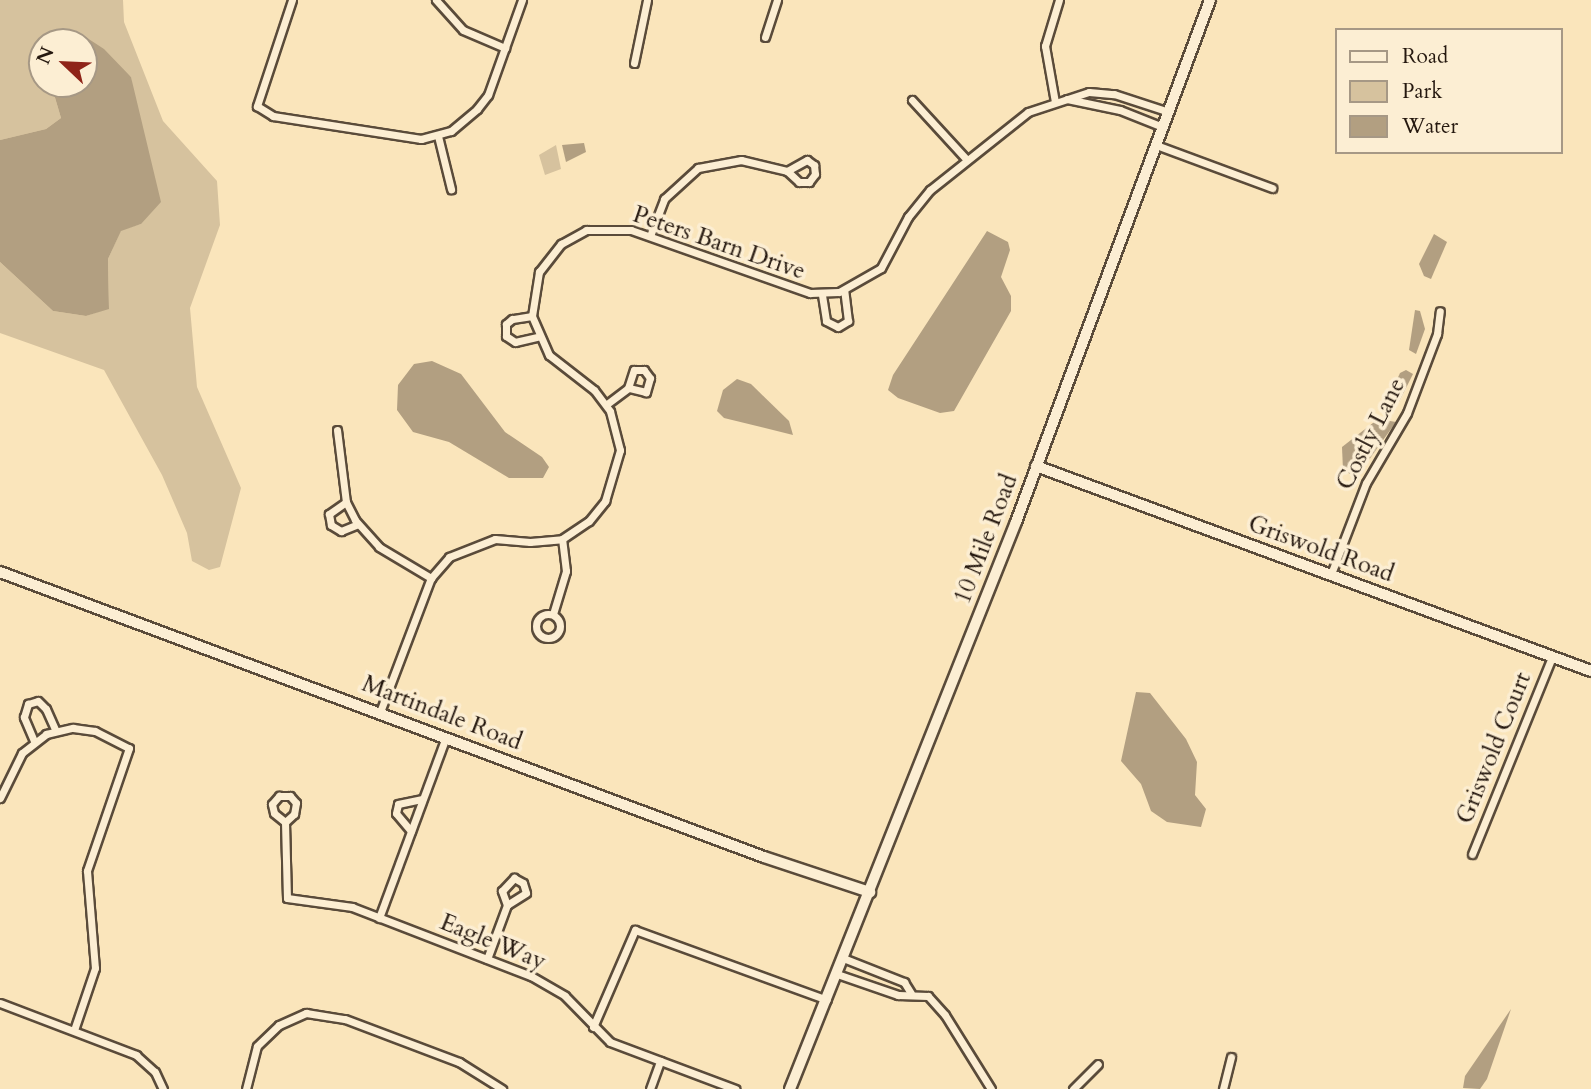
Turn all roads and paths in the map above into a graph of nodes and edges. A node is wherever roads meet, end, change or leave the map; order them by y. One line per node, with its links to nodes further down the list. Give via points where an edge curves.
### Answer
1 (292, 0): 16 (street, via 257,106 273,116 421,139)
2 (436, 0): 9 (street, via 463,30)
3 (522, 0): 9 (street)
4 (647, 0): 10 (street)
5 (777, 0): 8 (street)
6 (1059, 0): 13 (street, via 1044,54)
7 (1210, 0): 14 (street, 10 Mile Road)
8 (765, 37)
9 (505, 48): 16 (street, via 488,95 477,109)
10 (634, 63)
11 (1066, 99): 13 (street, Peters Barn Drive); 14 (street, Peters Barn Drive, via 1089,92 1114,94); 15 (street, Peters Barn Drive, via 1120,110)
12 (912, 100): 18 (street)
13 (1055, 102): 18 (street, Peters Barn Drive, via 1012,123)
14 (1169, 112): 15 (street, 10 Mile Road)
15 (1163, 127): 17 (street, 10 Mile Road)
16 (438, 136): 21 (street)
17 (1156, 145): 20 (street); 31 (street, 10 Mile Road)
18 (967, 160): 23 (street, Peters Barn Drive, via 919,202 881,268)
19 (787, 171): 22 (street, via 741,160 698,168 664,199)
20 (1272, 188)
21 (451, 189)
22 (650, 236): 24 (street, Peters Barn Drive); 26 (street, Peters Barn Drive, via 600,228 572,237 552,253 540,272)
23 (844, 290): 24 (street, Peters Barn Drive); 24 (street, Peters Barn Drive, via 848,321 838,327 826,321)
24 (822, 295)
25 (1440, 311): 36 (street, Costly Lane, via 1437,334 1407,413 1366,483)
26 (532, 316): 27 (street, Peters Barn Drive); 27 (street, via 512,319 506,324 506,336 514,342)
27 (537, 337): 29 (street, Peters Barn Drive, via 560,367)
28 (628, 388): 29 (street)
29 (607, 404): 34 (street, via 619,438 611,484 589,521)
30 (337, 430): 32 (street)
31 (1036, 466): 36 (street, Griswold Road); 50 (street, 10 Mile Road)
32 (346, 502): 33 (street); 33 (street, via 330,514 331,524 341,531)
33 (358, 524): 37 (street, via 379,547)
34 (562, 539): 37 (street, via 479,541 449,557); 38 (street, via 566,571)
35 (0, 572): 41 (street, Martindale Road)
36 (1331, 574): 39 (street, Griswold Road)
37 (431, 578): 41 (street)
38 (553, 614)
39 (1552, 656): 40 (street, Griswold Road); 49 (street, Griswold Court)
40 (1591, 671)
41 (380, 712): 43 (street, Martindale Road)
42 (56, 731): 44 (street); 44 (street, via 38,701 28,704 24,717); 60 (street, via 95,731 130,748 86,871 95,968)
43 (446, 737): 46 (street); 50 (street, Martindale Road, via 753,853)
44 (34, 741): 45 (street, via 13,765)
45 (0, 799)
46 (422, 799): 48 (street); 48 (street, via 398,804 396,813)
47 (285, 822): 52 (street, Eagle Way, via 287,898 325,901)
48 (411, 831): 52 (street)
49 (1472, 854)
50 (870, 892): 53 (street, 10 Mile Road)
51 (508, 905): 54 (street)
52 (379, 918): 54 (street, Eagle Way)
53 (843, 958): 55 (street, 10 Mile Road); 56 (street, via 904,982)
54 (487, 959): 59 (street, Eagle Way, via 550,986)
55 (837, 974): 56 (street, via 898,995); 57 (street, 10 Mile Road)
56 (911, 993): 64 (street, via 928,996 940,1009)
57 (827, 1000): 59 (street, via 635,930); 71 (street, 10 Mile Road)
58 (0, 1003): 60 (street)
59 (593, 1027): 62 (street, Eagle Way, via 610,1042)
60 (74, 1030): 66 (street, via 136,1055 155,1072)
61 (1231, 1057): 74 (street)
62 (660, 1061): 69 (street); 70 (street, Eagle Way)
63 (1098, 1064): 73 (street)
64 (979, 1072): 65 (street); 72 (street)
65 (971, 1078)
66 (163, 1089)
67 (246, 1089): 68 (street, via 257,1046 279,1025 306,1013 323,1013 372,1028 480,1071)
68 (502, 1089)
69 (650, 1089)
70 (735, 1089)
71 (790, 1089)
72 (991, 1089)
73 (1073, 1089)
74 (1223, 1089)

